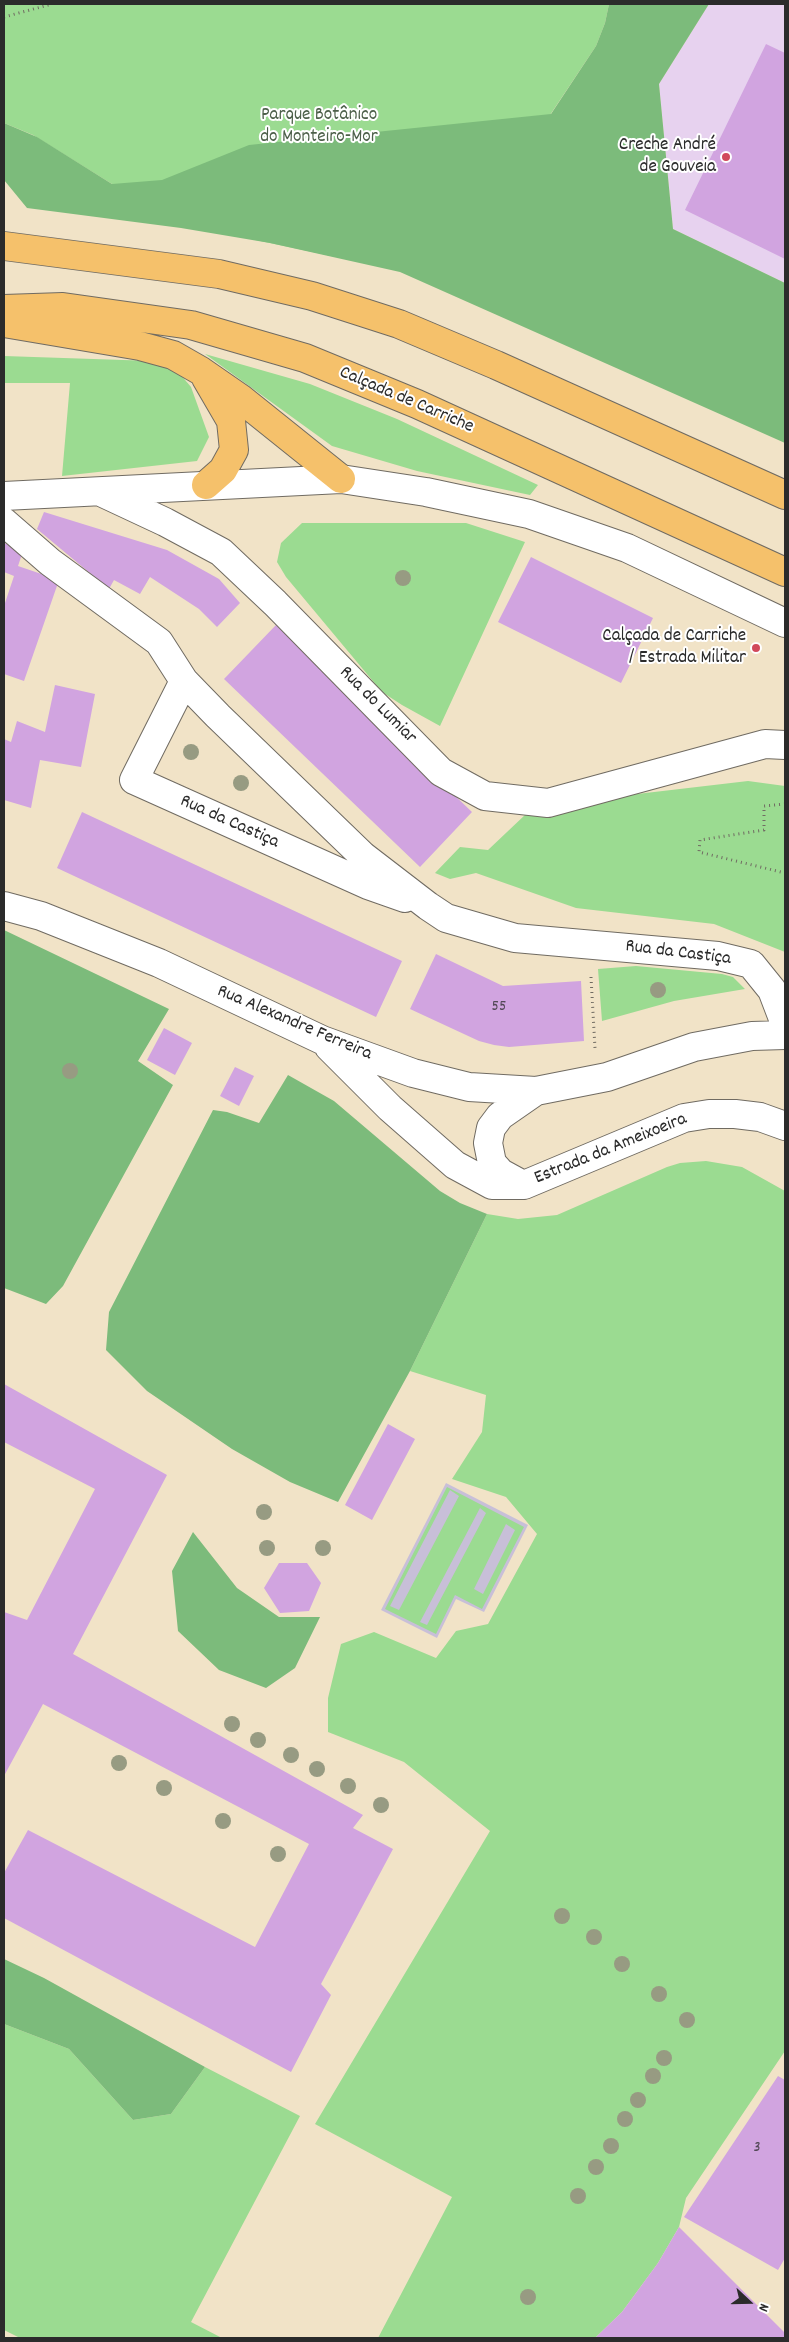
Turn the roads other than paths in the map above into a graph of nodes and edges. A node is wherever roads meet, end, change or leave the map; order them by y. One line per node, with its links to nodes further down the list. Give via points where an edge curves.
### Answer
1 (6, 243): 8 (highway, via 219,274 312,296 399,324)
2 (4, 309): 11 (highway, Calçada de Carriche, via 63,307 191,325 306,358 418,404)
3 (4, 323): 4 (highway, via 140,346 174,355)
4 (201, 371): 5 (highway); 6 (highway, via 231,422 234,450 223,470)
5 (341, 479): 6 (street); 12 (street, via 426,492 530,514 627,548)
6 (206, 486): 7 (street)
7 (99, 492): 9 (street, Rua do Lumiar); 17 (street, Rua do Lumiar, via 221,552 441,772 485,796 548,802)
8 (785, 495)
9 (4, 496)
10 (4, 522): 15 (street, Rua da Castiça, via 50,562 159,642)
11 (785, 572)
12 (760, 611): 13 (street); 14 (street)
13 (785, 623)
14 (785, 641)
15 (184, 681): 19 (street, Rua da Castiça, via 363,856); 19 (street, Rua da Castiça, via 134,780 368,885)
16 (785, 726): 17 (street)
17 (775, 744)
18 (4, 906): 22 (street, Rua Alexandre Ferreira, via 41,916 159,963)
19 (428, 906): 20 (street, Rua da Castiça, via 446,918 515,938 718,956 751,964 772,990)
20 (785, 1024)
21 (785, 1035): 23 (street, Rua Alexandre Ferreira, via 752,1036 694,1047 607,1076)
22 (322, 1040): 23 (street, Rua Alexandre Ferreira, via 413,1073 469,1087); 25 (street, Estrada da Ameixoeira, via 390,1108 455,1165 492,1185)
23 (536, 1091): 25 (street, Estrada da Ameixoeira, via 500,1116 491,1128 488,1143 492,1163 501,1173)
24 (785, 1126): 25 (street, Estrada da Ameixoeira, via 760,1117 735,1114 684,1118)
25 (524, 1185)

